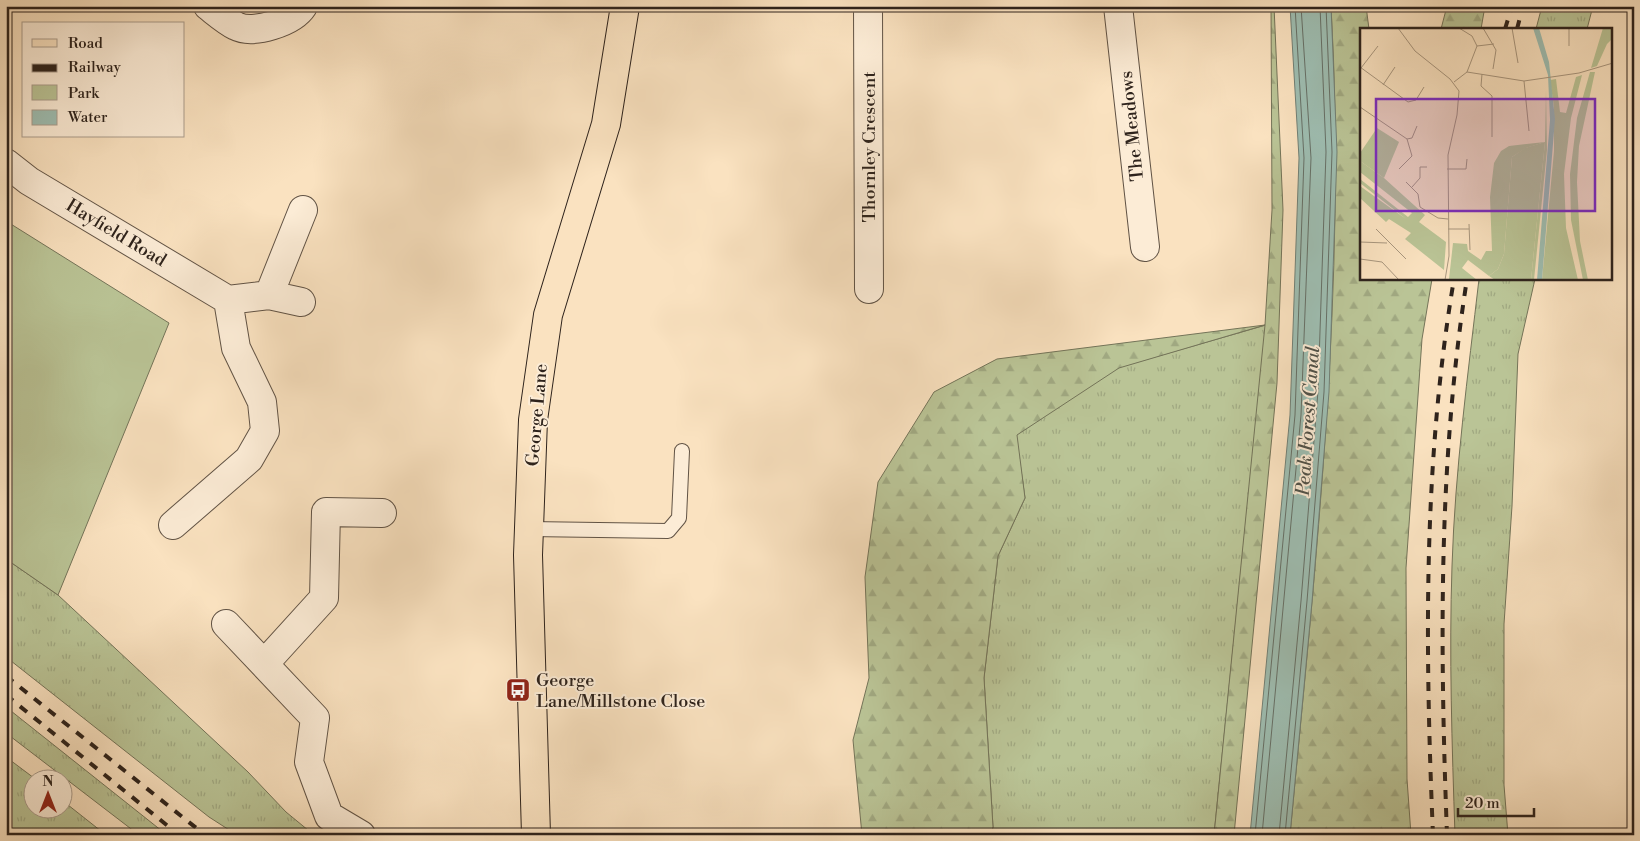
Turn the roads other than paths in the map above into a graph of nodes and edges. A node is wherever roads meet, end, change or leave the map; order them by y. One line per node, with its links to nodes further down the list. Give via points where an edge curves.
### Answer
1 (208, 6): 2 (street, via 238,28 269,28 299,12)
2 (303, 6)
3 (625, 6): 16 (main road, George Lane, via 606,124 548,315 533,420)
4 (868, 6): 9 (street, Thornley Crescent)
5 (1118, 6): 8 (street, The Meadows)
6 (6, 163): 11 (street, Hayfield Road, via 29,181)
7 (303, 210): 10 (street)
8 (1144, 247)
9 (869, 289)
10 (269, 295): 11 (street); 12 (street)
11 (228, 300): 15 (street, via 236,348 262,402 265,431 249,458)
12 (301, 302)
13 (682, 451): 16 (lane, via 679,518 668,531)
14 (382, 513): 18 (street, via 326,512 324,598)
15 (173, 526)
16 (529, 529): 20 (main road, George Lane)
17 (226, 624): 18 (street)
18 (264, 664): 19 (street, via 315,718 309,762 329,816)
19 (361, 835)
20 (536, 835)

